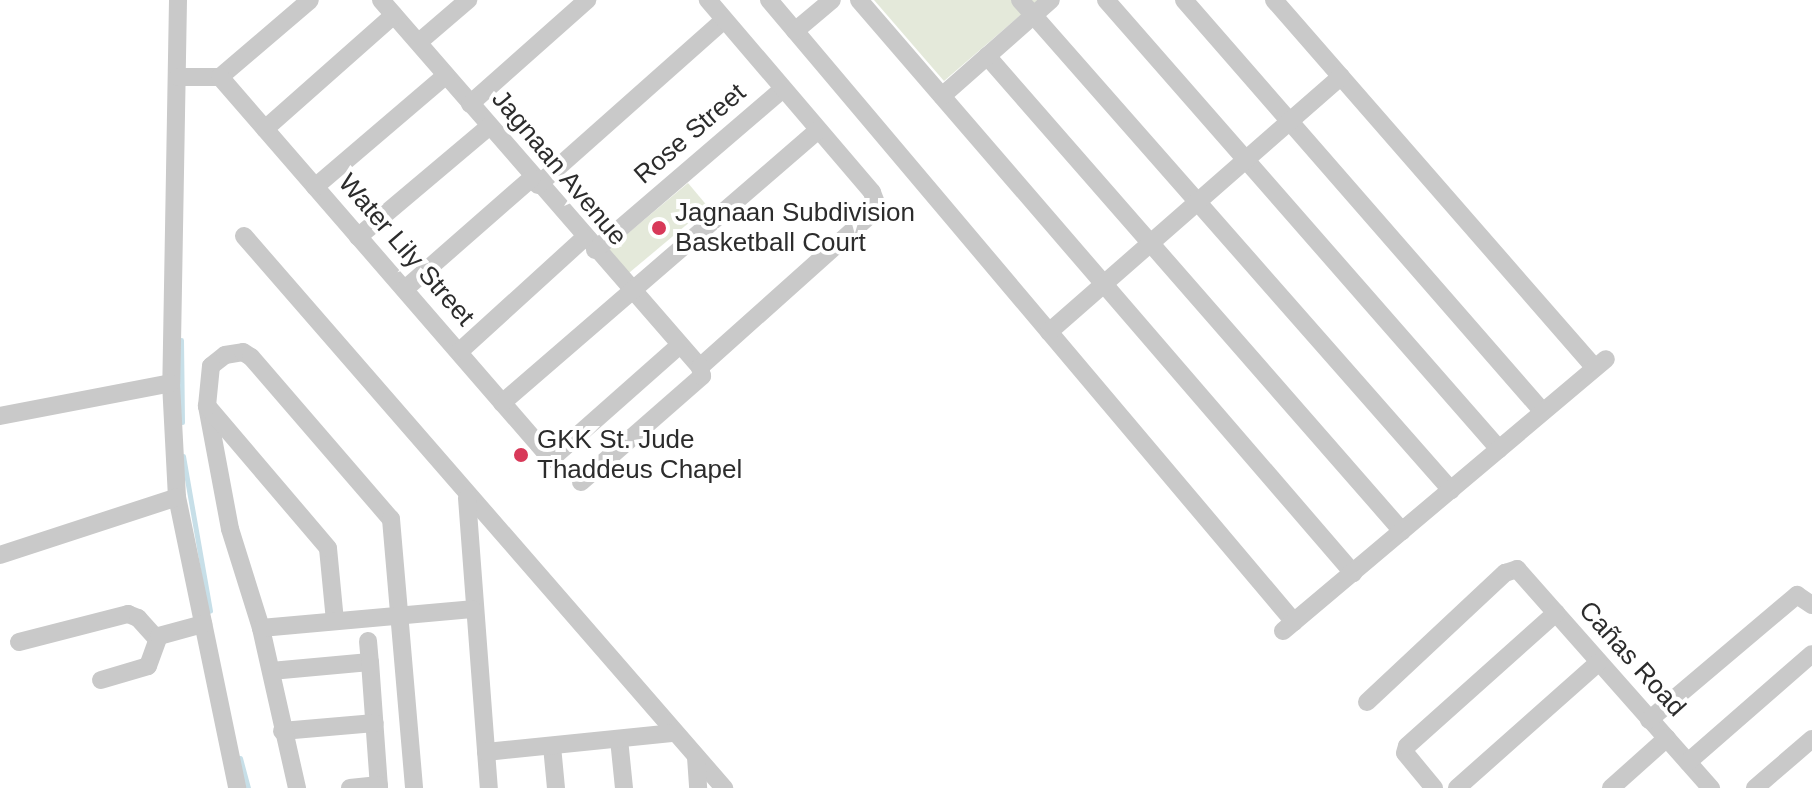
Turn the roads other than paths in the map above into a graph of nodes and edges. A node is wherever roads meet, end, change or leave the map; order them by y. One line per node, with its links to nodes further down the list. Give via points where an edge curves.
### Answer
1 (178, 0): 23 (street)
2 (310, 0): 24 (street)
3 (381, 0): 15 (street, Jagnaan Avenue)
4 (468, 0): 19 (street)
5 (587, 0): 27 (street)
6 (708, 0): 17 (street)
7 (769, 0): 18 (street)
8 (832, 0): 18 (street)
9 (859, 0): 26 (street)
10 (1020, 0): 16 (street)
11 (1051, 0): 16 (street)
12 (1106, 0): 32 (street)
13 (1184, 0): 28 (street)
14 (1274, 0): 22 (street)
15 (394, 15): 19 (street, Jagnaan Avenue); 30 (street)
16 (1033, 16): 20 (street); 35 (street)
17 (724, 20): 25 (street); 33 (street)
18 (795, 31): 43 (street)
19 (419, 42): 21 (street, Jagnaan Avenue)
20 (987, 56): 26 (street); 39 (street)
21 (446, 75): 27 (street, Jagnaan Avenue); 34 (street)
22 (1341, 76): 28 (street); 50 (street, via 1600,364)
23 (178, 77): 24 (street); 47 (street)
24 (220, 77): 30 (street, Water Lily Street)
25 (782, 90): 31 (street); 38 (street, Rose Street)
26 (942, 96): 40 (street)
27 (470, 104): 29 (street, Jagnaan Avenue)
28 (1289, 121): 32 (street); 50 (street)
29 (490, 126): 33 (street, Jagnaan Avenue); 37 (street)
30 (265, 129): 34 (street, Water Lily Street)
31 (817, 131): 42 (street); 46 (street, via 872,192 877,211)
32 (1245, 160): 35 (street); 52 (street)
33 (535, 181): 38 (street, Jagnaan Avenue); 41 (street)
34 (315, 187): 37 (street, Water Lily Street)
35 (1197, 203): 39 (street); 54 (street)
36 (244, 236): 56 (street)
37 (358, 237): 41 (street, Water Lily Street)
38 (590, 244): 42 (street, Jagnaan Avenue); 45 (street, Rose Street)
39 (1150, 244): 40 (street); 57 (street)
40 (1104, 284): 43 (street); 59 (street)
41 (405, 289): 45 (street, Water Lily Street)
42 (630, 290): 44 (street, Jagnaan Avenue); 48 (street)
43 (1049, 332): 59 (street, via 1289,626)
44 (680, 345): 46 (street, Jagnaan Avenue); 48 (street, Water Lily Street, via 551,459)
45 (460, 351): 48 (street, Water Lily Street)
46 (700, 367): 53 (street, via 702,376)
47 (171, 383): 51 (street); 55 (street)
48 (502, 403)
49 (207, 406): 62 (street, via 214,363 236,352 251,357 391,519); 64 (street, via 328,548); 66 (street, via 230,529)
50 (1543, 412): 52 (street)
51 (0, 416)
52 (1499, 449): 54 (street)
53 (581, 482)
54 (1451, 490): 57 (street)
55 (177, 497): 58 (street); 65 (street)
56 (467, 498): 61 (street); 79 (street)
57 (1402, 531): 59 (street)
58 (0, 555)
59 (1353, 573)
60 (1812, 605): 76 (street, via 1797,595)
61 (472, 609): 62 (street); 84 (street)
62 (401, 613): 64 (street); 92 (street)
63 (1556, 613): 72 (street, Cañas Road); 75 (street, Cañas Road, via 1520,570 1513,569); 98 (street, via 1407,746 1407,757)
64 (335, 621): 66 (street)
65 (203, 624): 67 (street); 89 (street)
66 (261, 628): 73 (street)
67 (156, 638): 69 (street, via 128,614); 74 (street, via 148,666)
68 (368, 641): 71 (street)
69 (19, 642)
70 (1812, 654): 86 (street)
71 (370, 662): 73 (street); 77 (street)
72 (1598, 663): 76 (street, Cañas Road); 99 (street)
73 (271, 671): 78 (street)
74 (101, 680)
75 (1367, 702)
76 (1649, 720): 80 (street, Cañas Road)
77 (375, 723): 78 (street); 87 (street)
78 (282, 731): 90 (street)
79 (674, 733): 81 (street); 85 (street)
80 (1667, 738): 86 (street, Cañas Road); 100 (street)
81 (619, 739): 83 (street); 95 (street)
82 (1812, 739): 101 (street)
83 (552, 746): 84 (street); 94 (street)
84 (486, 752): 93 (street)
85 (696, 757): 96 (street); 97 (street)
86 (1688, 762): 88 (street, Cañas Road)
87 (379, 786): 91 (street)
88 (1707, 787)
89 (237, 788)
90 (297, 788)
91 (350, 788)
92 (414, 788)
93 (489, 788)
94 (556, 788)
95 (624, 788)
96 (698, 788)
97 (724, 788)
98 (1434, 788)
99 (1457, 788)
100 (1611, 788)
101 (1755, 788)

